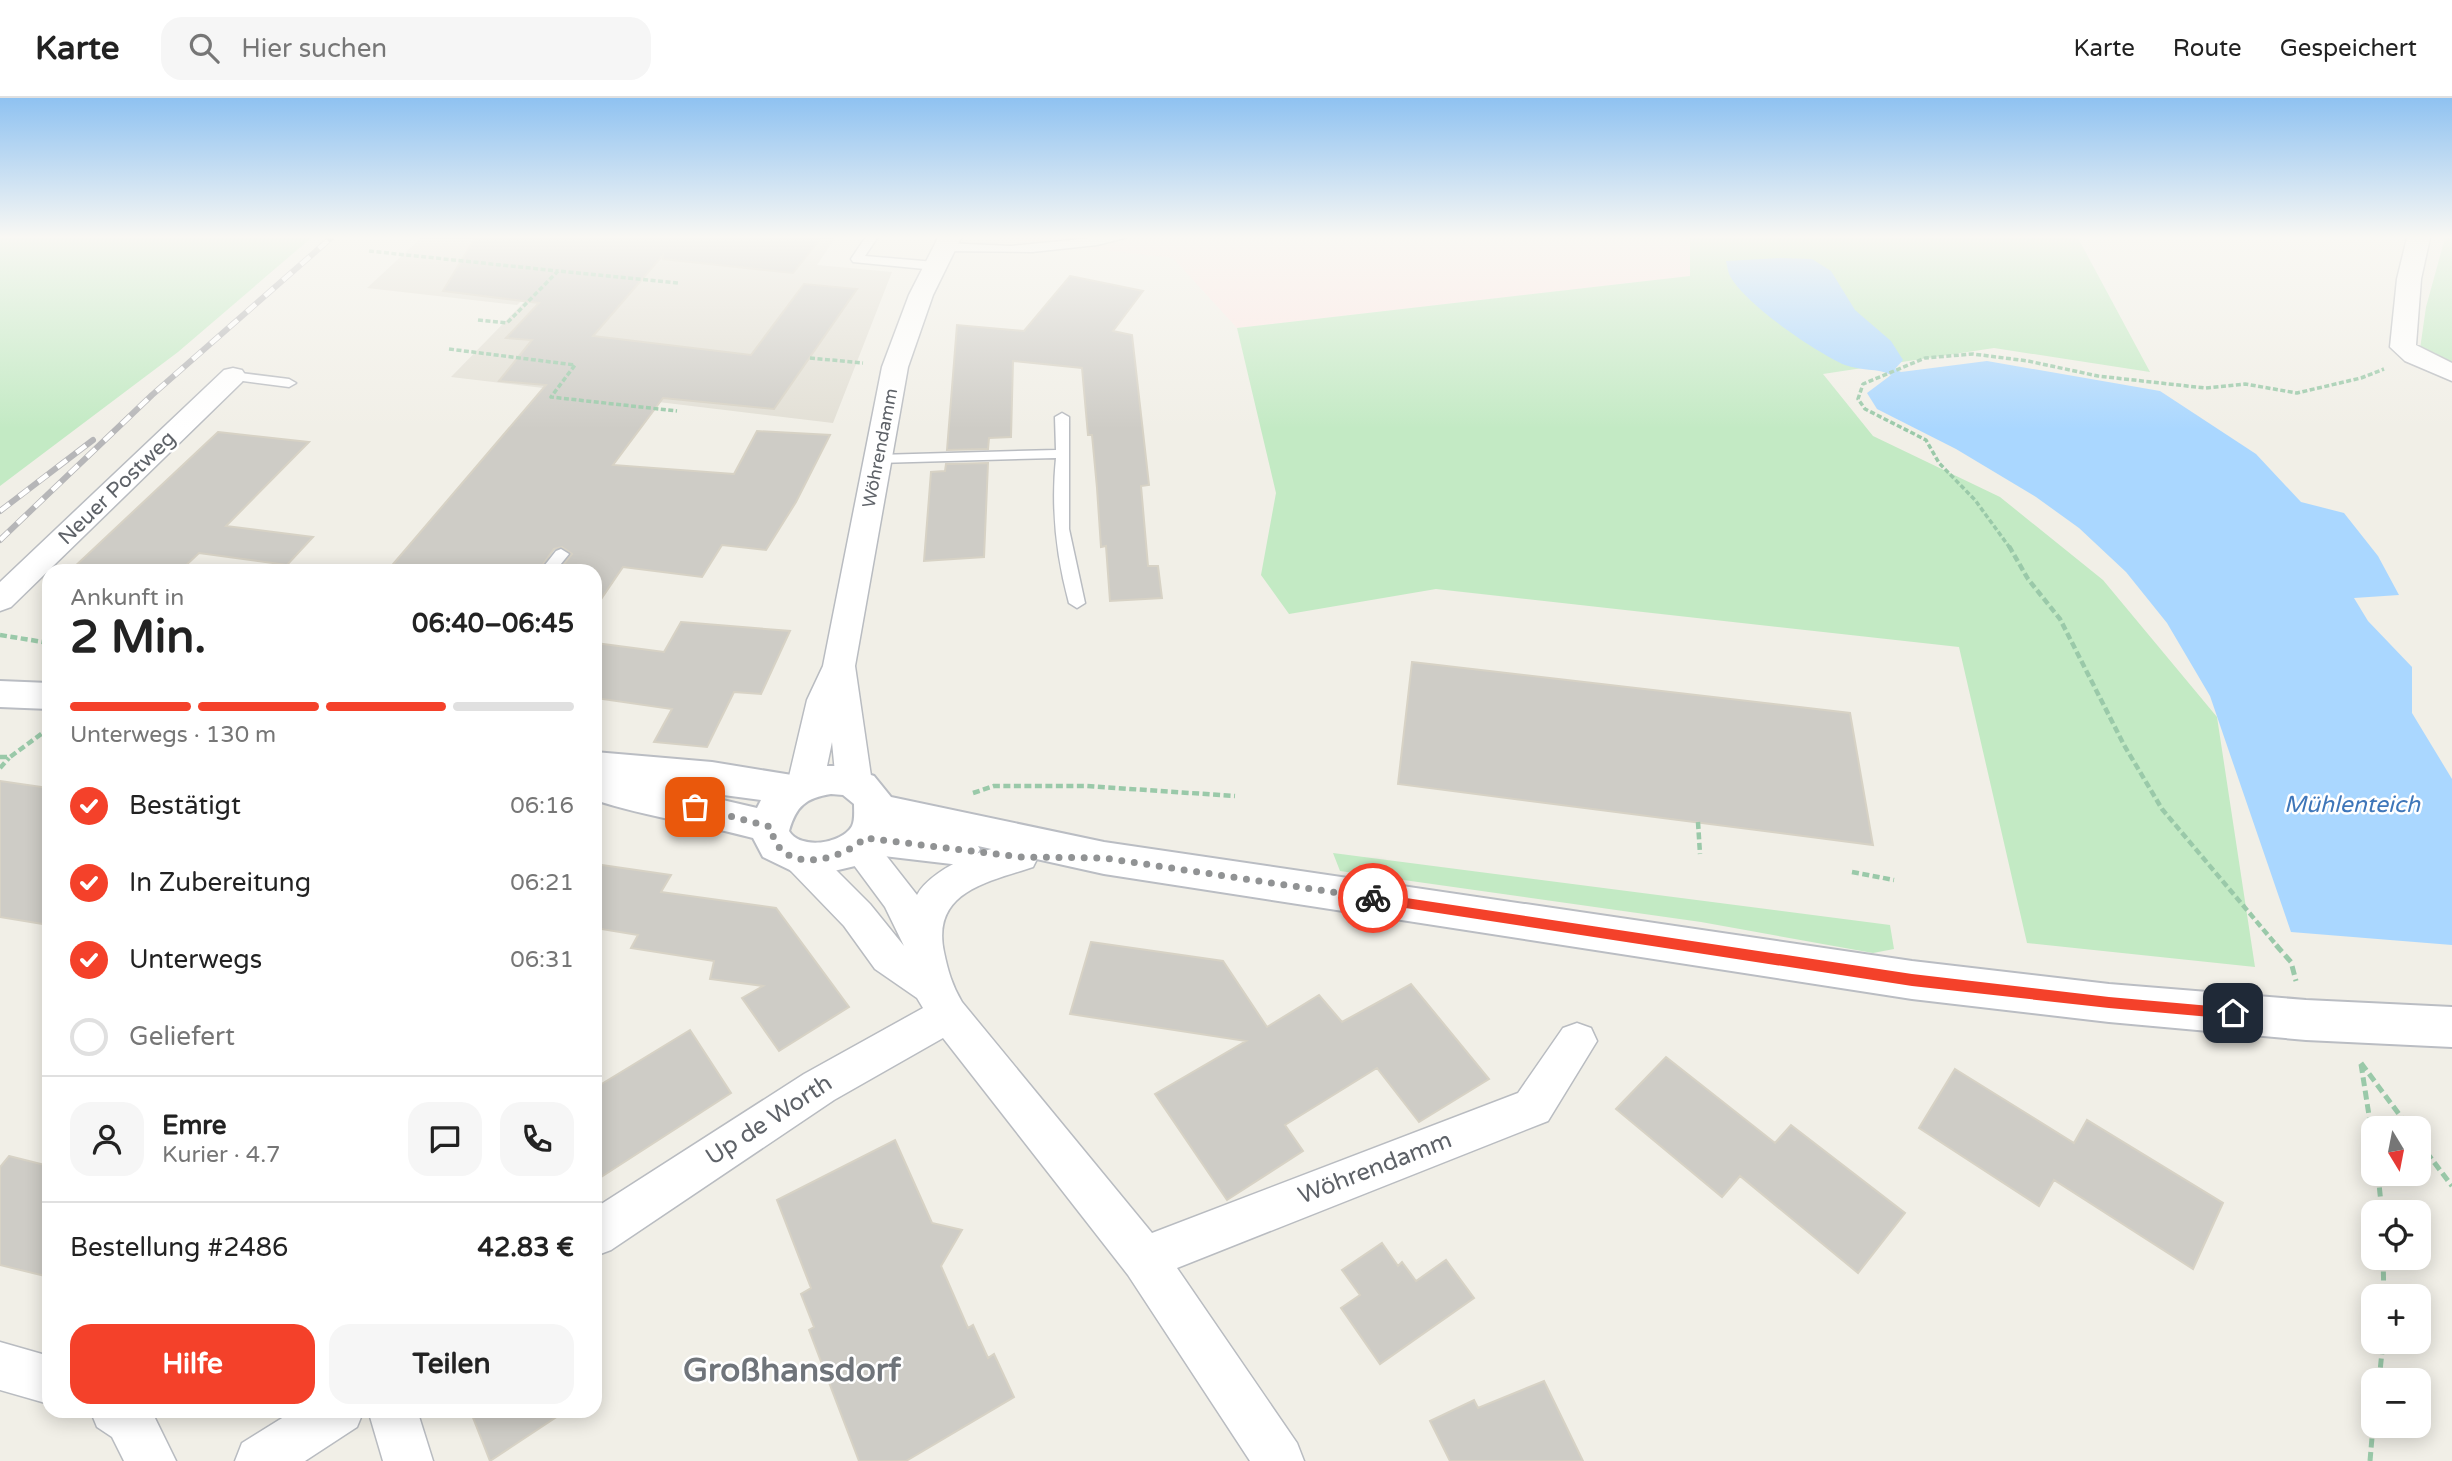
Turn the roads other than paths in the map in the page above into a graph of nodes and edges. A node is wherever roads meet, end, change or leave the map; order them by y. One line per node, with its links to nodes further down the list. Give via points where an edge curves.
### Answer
1 (922, 302): 8 (street, Wöhrendamm, via 895,367)
2 (2407, 302): 3 (street, via 2403,347)
3 (2452, 373)
4 (233, 376): 5 (lane); 11 (street, Neuer Postweg)
5 (289, 383)
6 (1062, 417): 7 (lane)
7 (1063, 454): 8 (lane); 12 (lane, via 1064,562)
8 (878, 459): 13 (street, Wöhrendamm)
9 (561, 554): 10 (lane)
10 (553, 564)
11 (0, 600)
12 (1077, 603)
13 (839, 666): 18 (street, Wöhrendamm, via 824,700); 19 (street, Wöhrendamm)
14 (0, 694): 15 (main road)
15 (42, 696)
16 (602, 768): 18 (main road)
17 (602, 787): 20 (main road)
18 (800, 788): 19 (main road, via 831,779); 20 (main road, Wöhrendamm, via 777,807)
19 (863, 819): 21 (main road); 22 (main road, via 939,820); 23 (main road, via 832,858); 24 (street)
20 (771, 827): 23 (main road, via 776,845)
21 (1020, 857): 22 (main road); 24 (street, via 957,878 927,911)
22 (1104, 858): 26 (main road, via 1912,980 2109,1003)
23 (803, 860): 25 (street, via 857,915 889,957)
24 (922, 940): 25 (street)
25 (939, 1000): 28 (street, Up de Worth, via 819,1087); 29 (street)
26 (2452, 1027)
27 (1577, 1041): 29 (street, Wöhrendamm, via 1532,1107)
28 (602, 1229)
29 (1144, 1259): 38 (street)
30 (0, 1366): 31 (street)
31 (42, 1378)
32 (126, 1418): 35 (street)
33 (327, 1418): 36 (street)
34 (395, 1418): 37 (street)
35 (151, 1461)
36 (260, 1461)
37 (408, 1461)
38 (1279, 1461)

